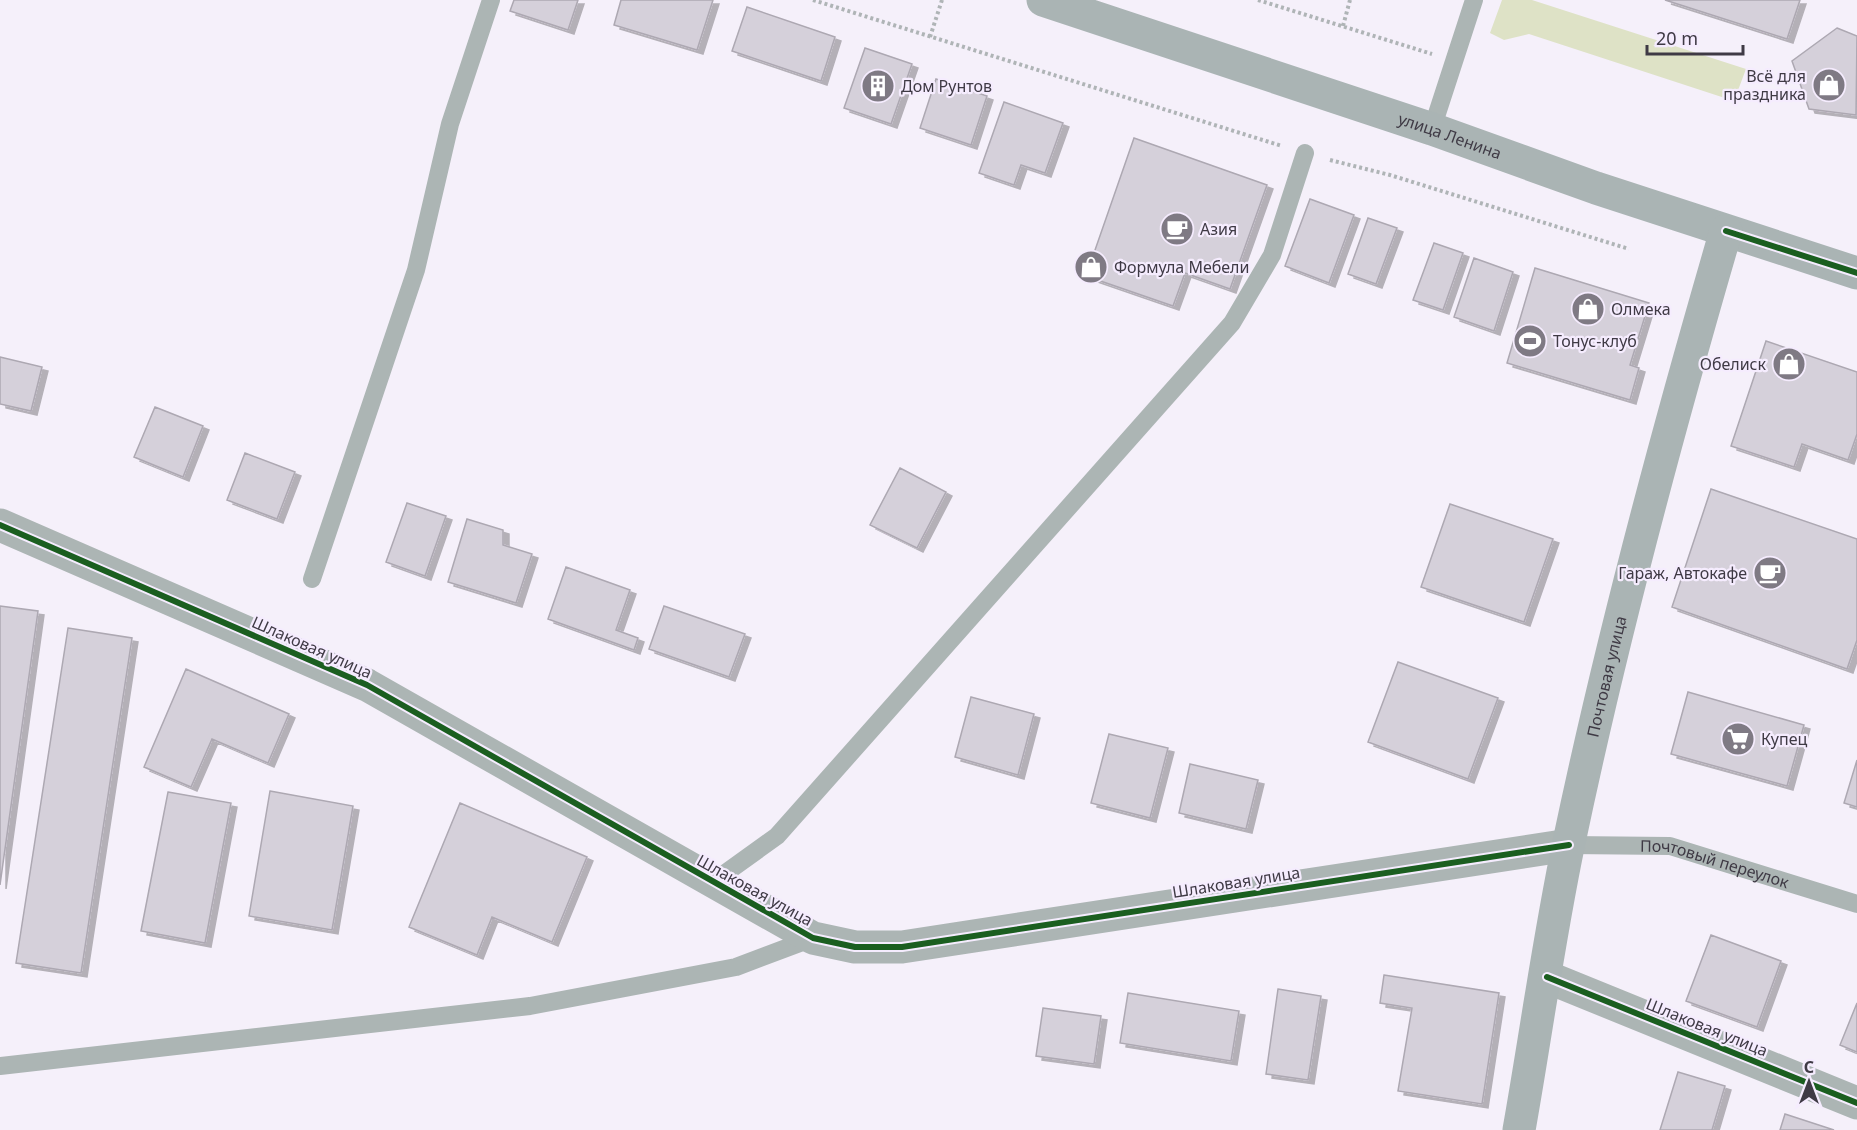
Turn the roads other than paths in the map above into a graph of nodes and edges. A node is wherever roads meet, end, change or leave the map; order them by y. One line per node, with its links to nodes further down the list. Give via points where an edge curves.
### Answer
1 (491, 0): 9 (lane, via 450,124 416,270)
2 (1043, 0): 4 (main road, улица Ленина)
3 (1474, 0): 4 (lane)
4 (1432, 129): 6 (main road, улица Ленина)
5 (1305, 153): 11 (lane, via 1272,255 1232,322 777,836)
6 (1726, 231): 7 (main road, улица Ленина); 10 (main road, Почтовая улица, via 1601,700)
7 (1857, 273)
8 (0, 525): 11 (street, Шлаковая улица, via 367,685)
9 (312, 579)
10 (1569, 845): 12 (lane, Почтовый переулок, via 1670,846); 13 (street, Шлаковая улица, via 902,947 855,947); 14 (main road, Почтовая улица)
11 (714, 882): 13 (street, Шлаковая улица)
12 (1857, 904)
13 (813, 938): 15 (lane, via 736,967 530,1006)
14 (1547, 977): 16 (street, Шлаковая улица); 17 (main road, Почтовая улица)
15 (0, 1066)
16 (1857, 1103)
17 (1519, 1130)

